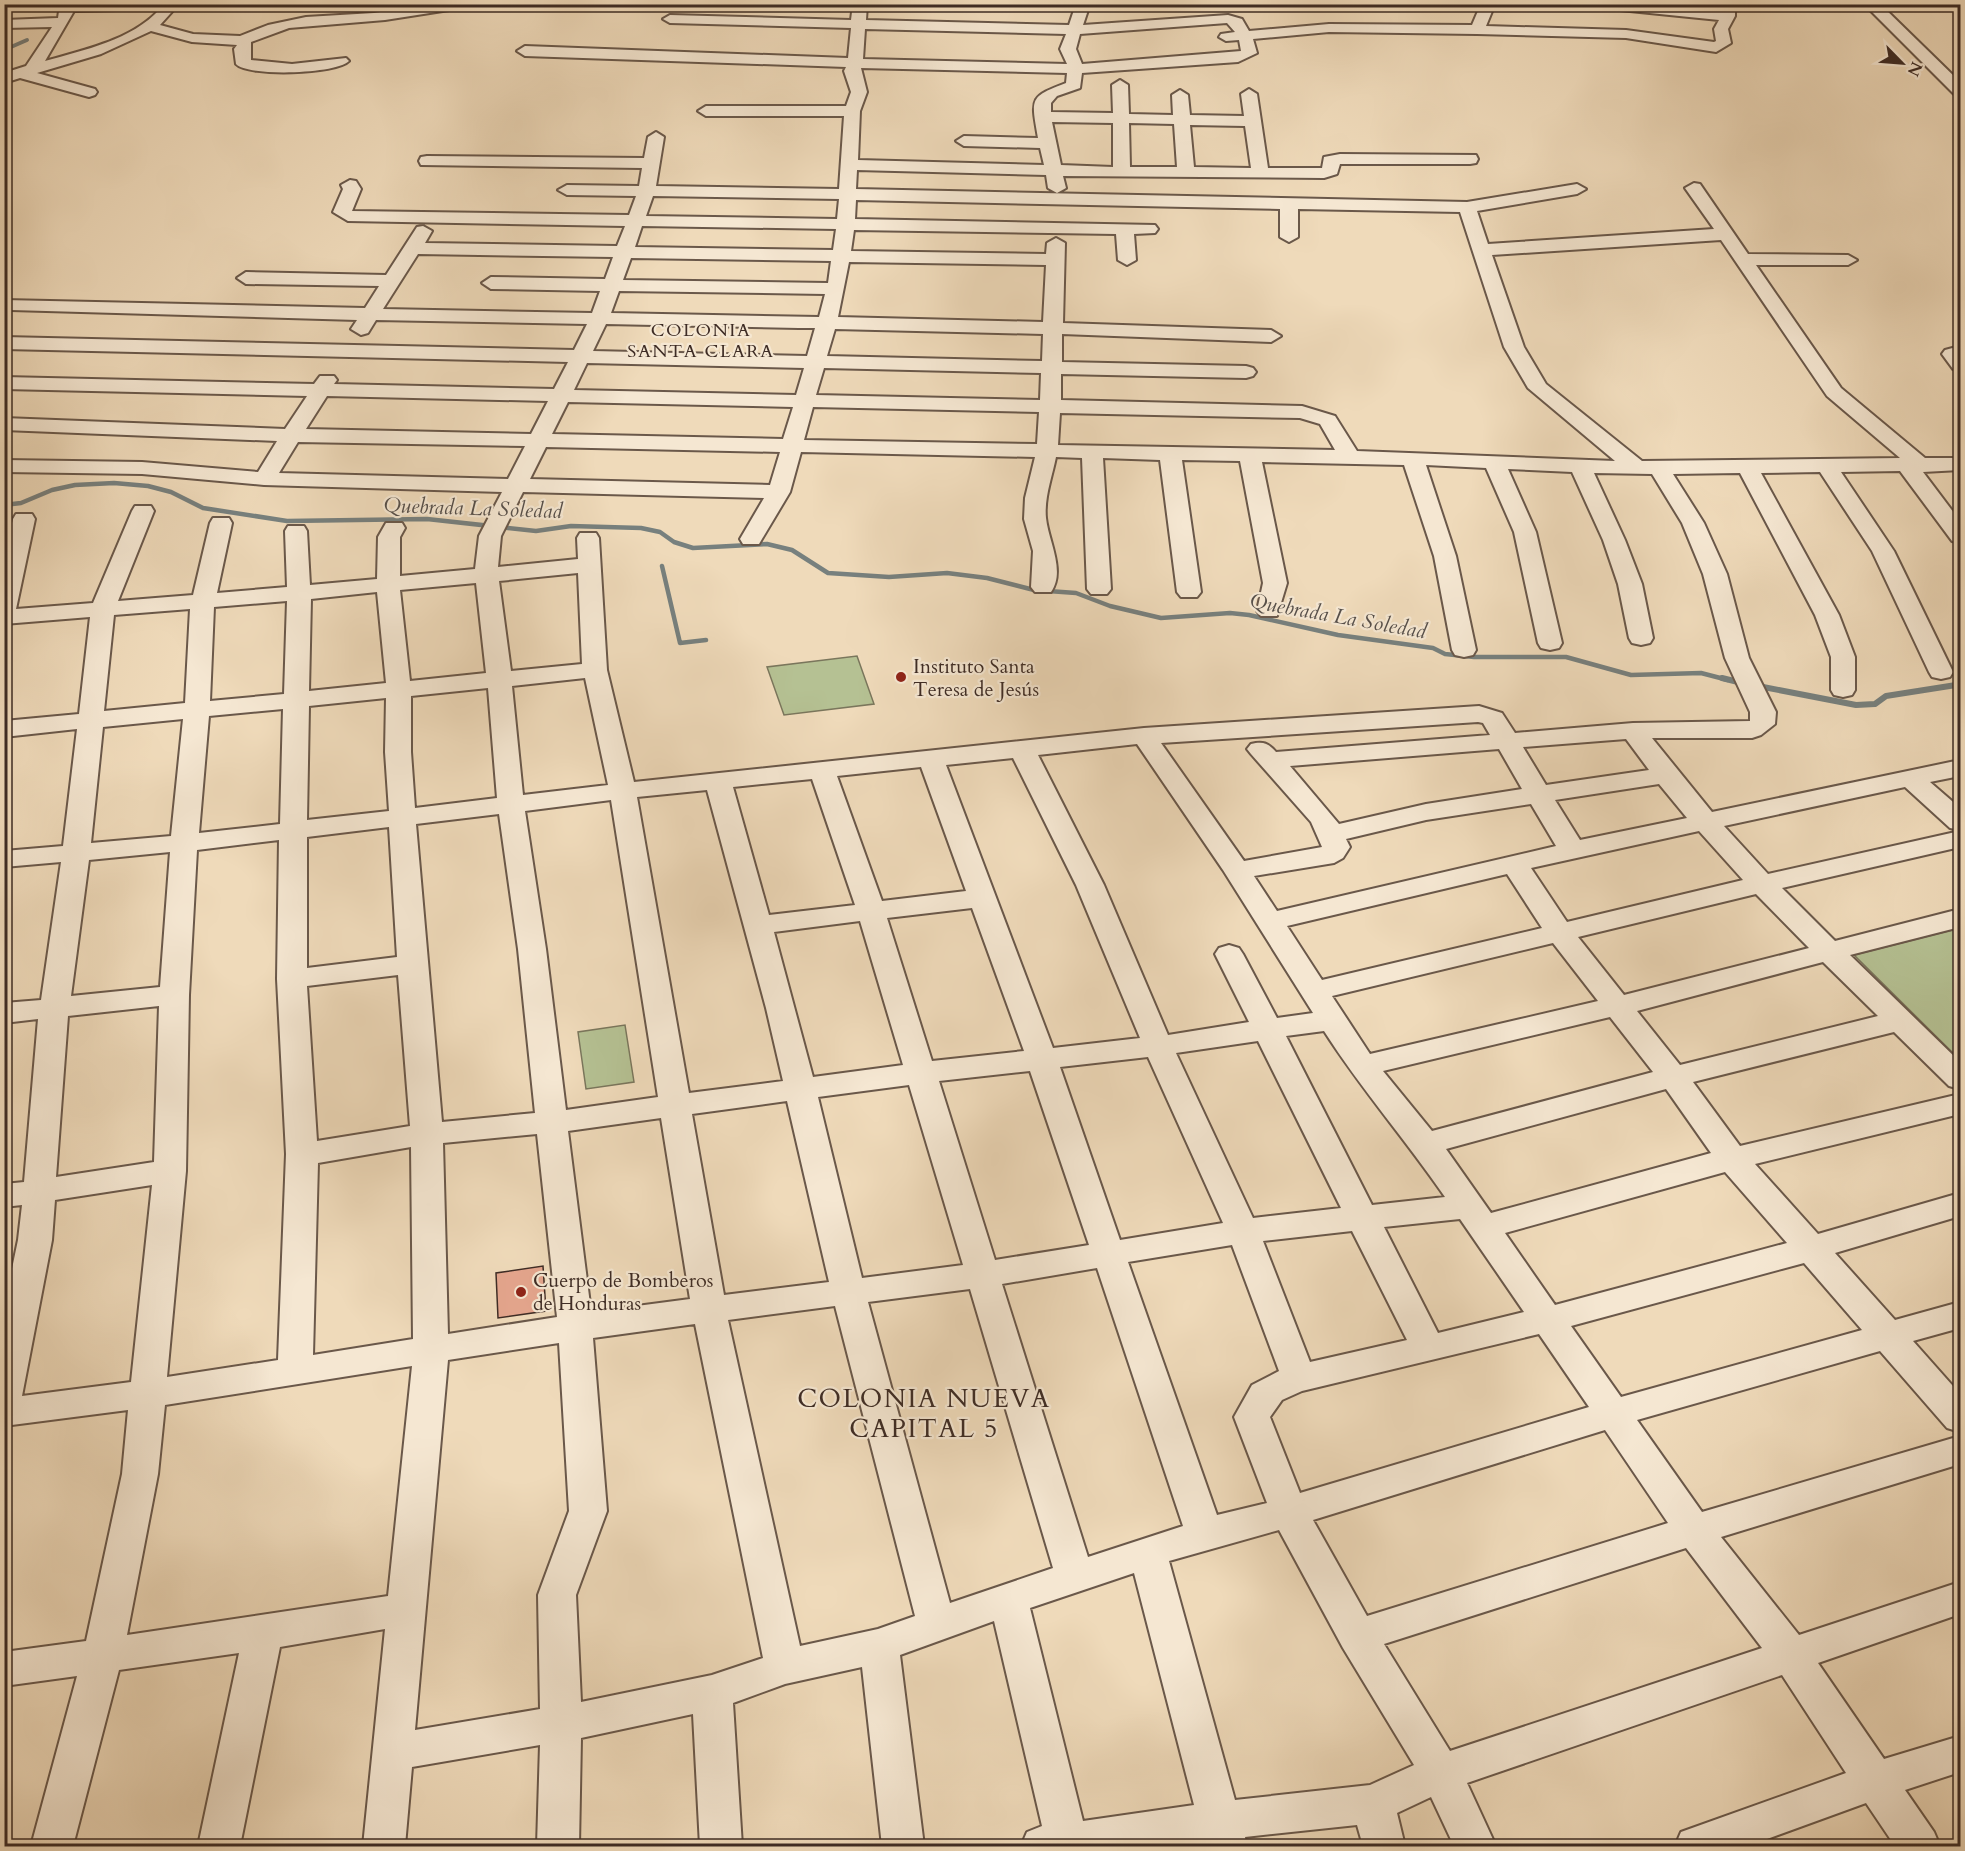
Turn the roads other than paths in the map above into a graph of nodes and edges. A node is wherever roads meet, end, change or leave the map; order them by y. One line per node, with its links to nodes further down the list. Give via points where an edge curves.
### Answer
1 (172, 4): 6 (street); 15 (street)
2 (462, 4): 21 (street, via 384,16 301,22 268,28)
3 (1488, 4): 17 (street)
4 (1600, 4): 10 (street)
5 (1871, 4): 28 (street)
6 (68, 6): 12 (street)
7 (859, 7): 14 (street)
8 (1082, 10): 16 (street)
9 (1728, 10): 10 (street); 19 (street, via 1721,28 1722,46)
10 (1663, 11): 19 (street)
11 (670, 19): 14 (street)
12 (63, 22): 13 (street); 26 (street)
13 (4, 24)
14 (858, 26): 16 (street); 24 (street)
15 (152, 27): 21 (street, via 185,37); 26 (street)
16 (1074, 30): 18 (street, via 1228,19 1237,22); 25 (street, via 1068,49)
17 (1477, 30): 18 (street, via 1355,22); 19 (street)
18 (1245, 36): 20 (street); 25 (street, via 1249,53 1238,57)
19 (1656, 37)
20 (1210, 39)
21 (242, 41): 23 (street, via 244,64 292,69)
22 (525, 51): 24 (street)
23 (341, 61)
24 (855, 63): 25 (street); 33 (street, via 852,71 859,92)
25 (1073, 69): 34 (street, via 1074,85 1046,96)
26 (15, 74): 29 (street)
27 (1120, 86): 35 (street)
28 (1960, 91)
29 (89, 92)
30 (1249, 94): 37 (street)
31 (1180, 96): 36 (street)
32 (706, 111): 33 (street)
33 (852, 111): 44 (street)
34 (1042, 117): 35 (street); 40 (street)
35 (1121, 118): 36 (street); 46 (street)
36 (1182, 119): 37 (street); 47 (street)
37 (1253, 121): 48 (street)
38 (656, 137): 43 (street)
39 (964, 141): 40 (street)
40 (1049, 143): 45 (street)
41 (1470, 159): 48 (street, via 1340,159 1330,161 1331,170 1324,173)
42 (427, 161): 43 (street)
43 (650, 163): 53 (street)
44 (849, 165): 45 (street); 54 (street)
45 (1056, 170): 46 (street); 55 (street)
46 (1122, 172): 47 (street)
47 (1186, 173): 48 (street)
48 (1260, 173)
49 (350, 184): 58 (street, via 352,189 343,215)
50 (1694, 188): 64 (street)
51 (1577, 189): 57 (street)
52 (567, 190): 53 (street)
53 (646, 191): 54 (street); 59 (street)
54 (847, 193): 55 (street); 60 (street)
55 (1059, 200): 56 (street); 61 (street)
56 (1289, 204): 57 (street); 65 (street)
57 (1467, 207): 67 (street)
58 (433, 217): 59 (street); 66 (street)
59 (636, 220): 60 (street); 68 (street)
60 (846, 224): 61 (street); 69 (street)
61 (1058, 227): 62 (street); 71 (street)
62 (1125, 228): 63 (street); 72 (street)
63 (1149, 229)
64 (1726, 234): 67 (street); 70 (street)
65 (1289, 237)
66 (413, 248): 68 (street); 75 (street)
67 (1482, 250): 119 (street, via 1514,347 1538,388)
68 (624, 252): 69 (street); 77 (street)
69 (841, 256): 71 (street); 78 (street)
70 (1743, 259): 73 (street); 117 (street, via 1834,392)
71 (1054, 260): 84 (street)
72 (1127, 260)
73 (1848, 260)
74 (246, 278): 75 (street)
75 (391, 281): 81 (street)
76 (491, 283): 77 (street)
77 (612, 285): 78 (street); 82 (street)
78 (836, 289): 83 (street)
79 (11, 304): 80 (street)
80 (148, 309): 81 (street); 87 (street)
81 (369, 316): 82 (street); 88 (street)
82 (599, 320): 83 (street); 90 (street)
83 (825, 324): 84 (street); 91 (street)
84 (1052, 330): 85 (street); 93 (street)
85 (1271, 336)
86 (4, 343): 87 (street)
87 (117, 346): 88 (street); 96 (street)
88 (345, 352): 90 (street); 97 (street)
89 (1960, 352): 92 (street, via 1952,354)
90 (581, 357): 91 (street); 98 (street)
91 (815, 362): 93 (street); 99 (street)
92 (1960, 365)
93 (1054, 368): 94 (street); 100 (street)
94 (1246, 372)
95 (4, 383): 96 (street)
96 (84, 385): 97 (street); 102 (street)
97 (320, 392): 98 (street); 103 (street)
98 (561, 397): 99 (street); 104 (street)
99 (804, 403): 100 (street); 105 (street)
100 (1050, 408): 106 (street); 110 (street, via 1302,412 1328,420)
101 (4, 424): 102 (street)
102 (49, 426): 103 (street)
103 (292, 435): 104 (street); 120 (street)
104 (540, 440): 105 (street); 121 (street)
105 (792, 446): 106 (street); 122 (street)
106 (1047, 451): 107 (street); 132 (street, via 1035,519 1044,552)
107 (1092, 452): 108 (street); 133 (street)
108 (1170, 454): 109 (street); 134 (street)
109 (1250, 456): 110 (street); 139 (street, via 1275,583)
110 (1350, 458): 111 (street)
111 (1413, 459): 112 (street); 143 (street, via 1445,556)
112 (1494, 461): 118 (street); 142 (street, via 1525,532)
113 (1960, 464): 117 (street)
114 (1746, 465): 115 (street); 119 (street); 147 (street, via 1827,615 1843,657)
115 (1826, 465): 117 (street); 145 (street, via 1883,551)
116 (4, 466): 120 (street, via 131,468)
117 (1914, 466): 128 (street)
118 (1581, 467): 119 (street); 141 (street, via 1630,584)
119 (1648, 467): 154 (street, via 1693,523 1715,574 1737,658 1763,712 1762,724 1752,730)
120 (264, 479): 121 (street)
121 (517, 485): 122 (street); 130 (street, via 485,556)
122 (779, 492): 129 (street)
123 (144, 511): 137 (street)
124 (24, 519): 138 (street)
125 (220, 523): 136 (street)
126 (394, 528): 131 (street, via 389,537)
127 (296, 531): 135 (street)
128 (1960, 536)
129 (751, 539)
130 (486, 574): 131 (street); 144 (street, via 588,551); 146 (street)
131 (388, 583): 135 (street); 148 (street)
132 (1043, 586)
133 (1099, 589)
134 (1189, 592)
135 (299, 593): 136 (street); 149 (street)
136 (203, 601): 137 (street); 150 (street)
137 (103, 608): 140 (street); 151 (street)
138 (4, 610)
139 (1269, 611)
140 (4, 617)
141 (1641, 638)
142 (1550, 643)
143 (1464, 650)
144 (595, 670): 146 (street); 165 (street)
145 (1941, 672)
146 (500, 681): 148 (street); 167 (street)
147 (1843, 690)
148 (399, 691): 149 (street); 168 (street)
149 (297, 701): 150 (street); 171 (street)
150 (197, 710): 151 (street); 174 (street)
151 (90, 721): 153 (street); 176 (street)
152 (1246, 728): 155 (street); 156 (street, via 1479,714 1492,718); 159 (street)
153 (4, 729)
154 (1633, 731): 156 (street); 162 (street)
155 (1144, 736): 157 (street); 179 (street)
156 (1506, 742): 159 (street); 166 (street)
157 (1023, 749): 158 (street); 199 (street, via 1090,885)
158 (931, 758): 161 (street); 181 (street)
159 (1268, 760): 172 (street, via 1323,819)
160 (1960, 768): 163 (street)
161 (822, 770): 164 (street); 182 (street)
162 (1664, 775): 166 (street); 169 (street)
163 (1910, 778): 169 (street); 170 (street)
164 (718, 781): 165 (street); 185 (street)
165 (623, 791): 167 (street); 206 (street)
166 (1539, 795): 172 (street, via 1426,812); 175 (street)
167 (511, 806): 168 (street); 208 (street)
168 (403, 819): 171 (street); 189 (street)
169 (1707, 821): 175 (street); 180 (street)
170 (1960, 822)
171 (293, 830): 174 (street); 190 (street)
172 (1331, 834): 179 (street, via 1336,847 1324,857)
173 (1960, 839): 180 (street)
174 (184, 843): 176 (street); 192 (street)
175 (1572, 850): 178 (street)
176 (76, 853): 177 (street); 194 (street)
177 (4, 860)
178 (1515, 865): 184 (street); 186 (street)
179 (1237, 870): 184 (street)
180 (1762, 884): 186 (street); 187 (street)
181 (981, 898): 182 (street); 200 (street)
182 (871, 911): 185 (street); 202 (street)
183 (1960, 918): 187 (street)
184 (1269, 922): 191 (street)
185 (758, 925): 205 (street)
186 (1560, 933): 191 (street); 193 (street)
187 (1829, 950): 193 (street); 197 (street)
188 (1229, 954): 198 (street)
189 (412, 964): 190 (street); 209 (street)
190 (292, 979): 211 (street)
191 (1314, 991): 196 (street)
192 (174, 995): 194 (street); 213 (street)
193 (1618, 1006): 201 (street); 203 (street)
194 (54, 1009): 195 (street); 214 (street)
195 (4, 1013)
196 (1330, 1020): 198 (street); 201 (street)
197 (1901, 1020): 203 (street); 204 (street)
198 (1268, 1028): 199 (street); 218 (street)
199 (1158, 1046): 200 (street); 219 (street)
200 (1042, 1060): 202 (street); 221 (street)
201 (1362, 1066): 210 (street)
202 (921, 1072): 205 (street); 222 (street)
203 (1672, 1077): 210 (street); 212 (street)
204 (1960, 1079)
205 (800, 1089): 206 (street); 223 (street)
206 (675, 1104): 208 (street); 224 (street)
207 (1960, 1104): 212 (street)
208 (553, 1122): 209 (street); 227 (street)
209 (427, 1134): 211 (street); 230 (street)
210 (1425, 1144): 217 (street)
211 (302, 1154): 231 (street)
212 (1732, 1159): 217 (street); 220 (street)
213 (170, 1171): 214 (street); 233 (street)
214 (40, 1190): 215 (street); 234 (street, via 35,1240)
215 (4, 1196)
216 (1960, 1204): 220 (street)
217 (1475, 1217): 218 (street); 226 (street)
218 (1361, 1218): 219 (street); 229 (street)
219 (1243, 1231): 221 (street); 232 (street)
220 (1812, 1249): 226 (street); 228 (street)
221 (1110, 1253): 222 (street); 241 (street)
222 (982, 1275): 223 (street); 243 (street)
223 (848, 1291): 224 (street); 247 (street)
224 (709, 1310): 227 (street); 253 (street)
225 (1960, 1315): 228 (street)
226 (1545, 1319): 229 (street); 236 (street)
227 (575, 1327): 230 (street); 256 (street, via 588,1511 557,1594)
228 (1888, 1336): 236 (street); 237 (street)
229 (1429, 1349): 232 (street)
230 (431, 1350): 231 (street); 246 (street)
231 (295, 1370): 233 (street)
232 (1299, 1378): 239 (street, via 1270,1389 1257,1403 1252,1417)
233 (147, 1394): 235 (street); 251 (street, via 140,1473)
234 (4, 1397)
235 (4, 1412)
236 (1614, 1413): 239 (street); 240 (street)
237 (1960, 1418)
238 (1960, 1450): 240 (street)
239 (1289, 1512): 241 (street); 249 (street)
240 (1694, 1530): 249 (street); 252 (street)
241 (1205, 1534): 242 (street)
242 (1148, 1554): 243 (street); 262 (street)
243 (1076, 1576): 245 (street)
244 (1960, 1598): 252 (street)
245 (1008, 1599): 247 (street); 269 (street)
246 (406, 1609): 248 (street); 257 (street)
247 (937, 1626): 250 (street)
248 (263, 1633): 251 (street); 264 (street)
249 (1357, 1636): 259 (street)
250 (879, 1646): 253 (street); 268 (street)
251 (103, 1654): 254 (street); 263 (street)
252 (1790, 1654): 259 (street); 260 (street)
253 (785, 1667): 255 (street)
254 (4, 1669)
255 (712, 1693): 256 (street); 267 (street)
256 (561, 1724): 257 (street); 266 (street)
257 (393, 1752): 265 (street)
258 (1960, 1754): 260 (street)
259 (1442, 1773): 261 (street); 271 (street)
260 (1875, 1781): 272 (street); 273 (street)
261 (1373, 1804): 262 (street); 270 (street)
262 (1223, 1834): 269 (street)
263 (52, 1846)
264 (219, 1846)
265 (384, 1846)
266 (558, 1846)
267 (721, 1846)
268 (903, 1846)
269 (1059, 1846)
270 (1384, 1846)
271 (1475, 1846)
272 (1696, 1846)
273 (1919, 1846)

